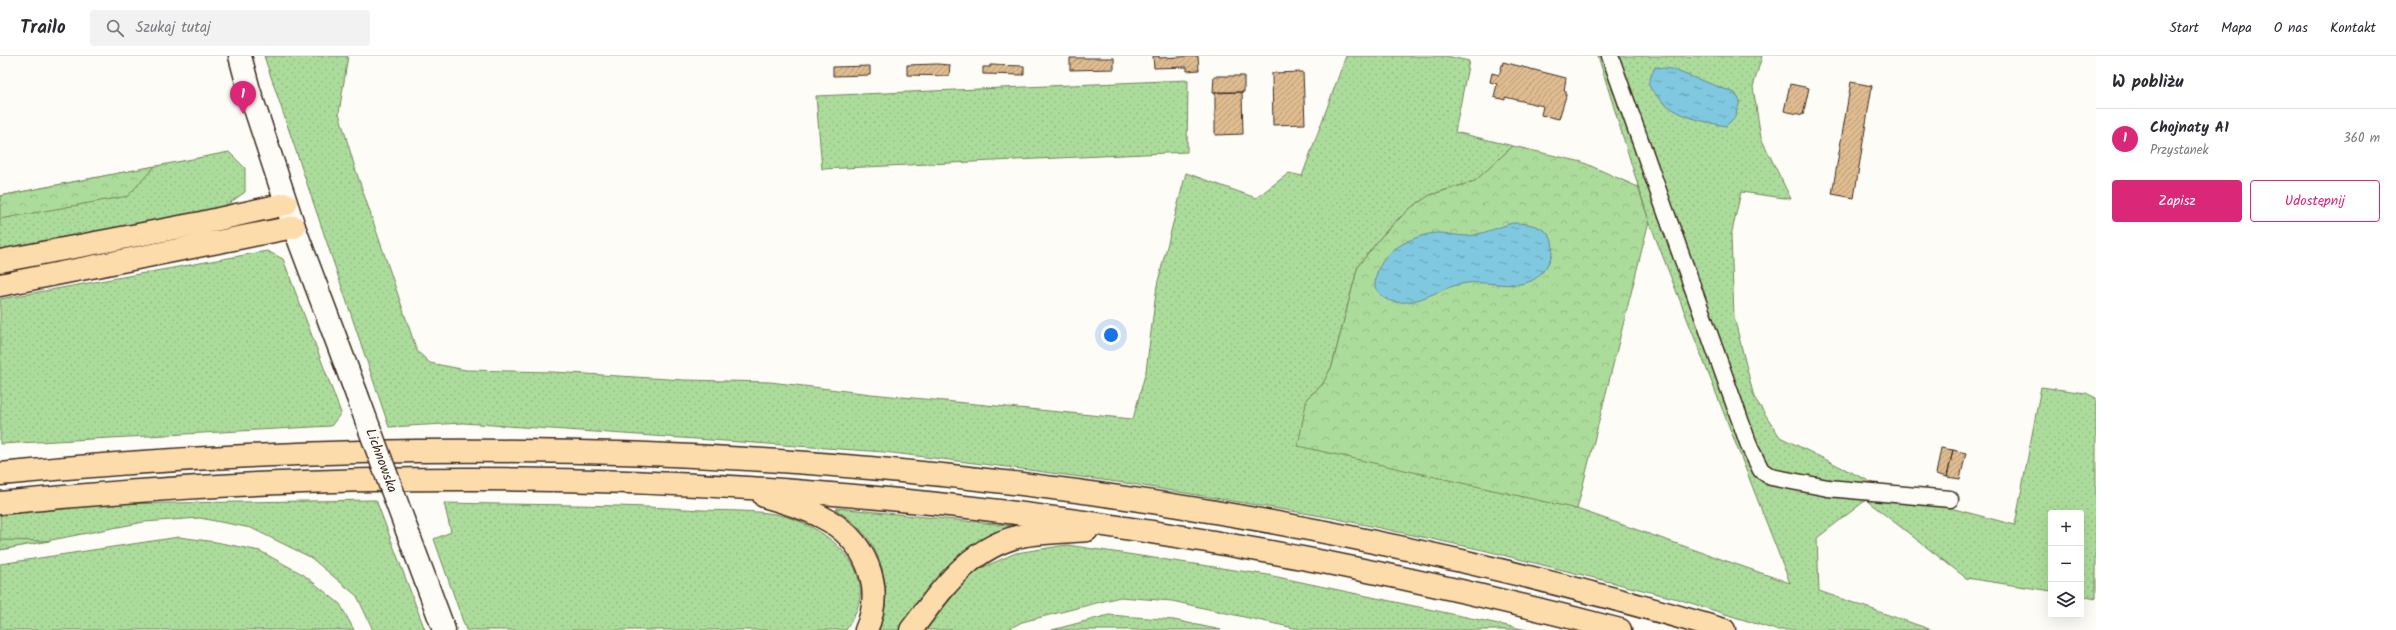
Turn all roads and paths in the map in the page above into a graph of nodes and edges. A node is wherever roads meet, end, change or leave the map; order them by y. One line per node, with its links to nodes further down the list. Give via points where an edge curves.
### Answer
1 (240, 56): 3 (street, Lichnowska)
2 (1610, 56): 11 (street, via 1750,448 1761,470 1771,477 1828,488)
3 (286, 204): 4 (street, Lichnowska); 5 (main road, via 201,223)
4 (294, 227): 6 (main road); 14 (street, Lichnowska, bridge)
5 (0, 261)
6 (0, 285)
7 (0, 458): 8 (main road)
8 (73, 467): 9 (main road); 18 (main road, via 281,453 501,449 681,454 904,470 1097,494 1281,524 1505,571)
9 (0, 474)
10 (730, 485): 12 (main road, via 550,478 370,479 169,488); 13 (main road, via 952,504); 15 (main road, via 823,517 844,532 861,551 873,585 873,605)
11 (1950, 499)
12 (0, 503)
13 (1129, 527): 16 (main road, via 1026,536 998,544 962,566); 17 (main road, via 1278,552 1381,573 1491,597)
14 (444, 630)
15 (866, 630)
16 (911, 630)
17 (1620, 630)
18 (1724, 630)

